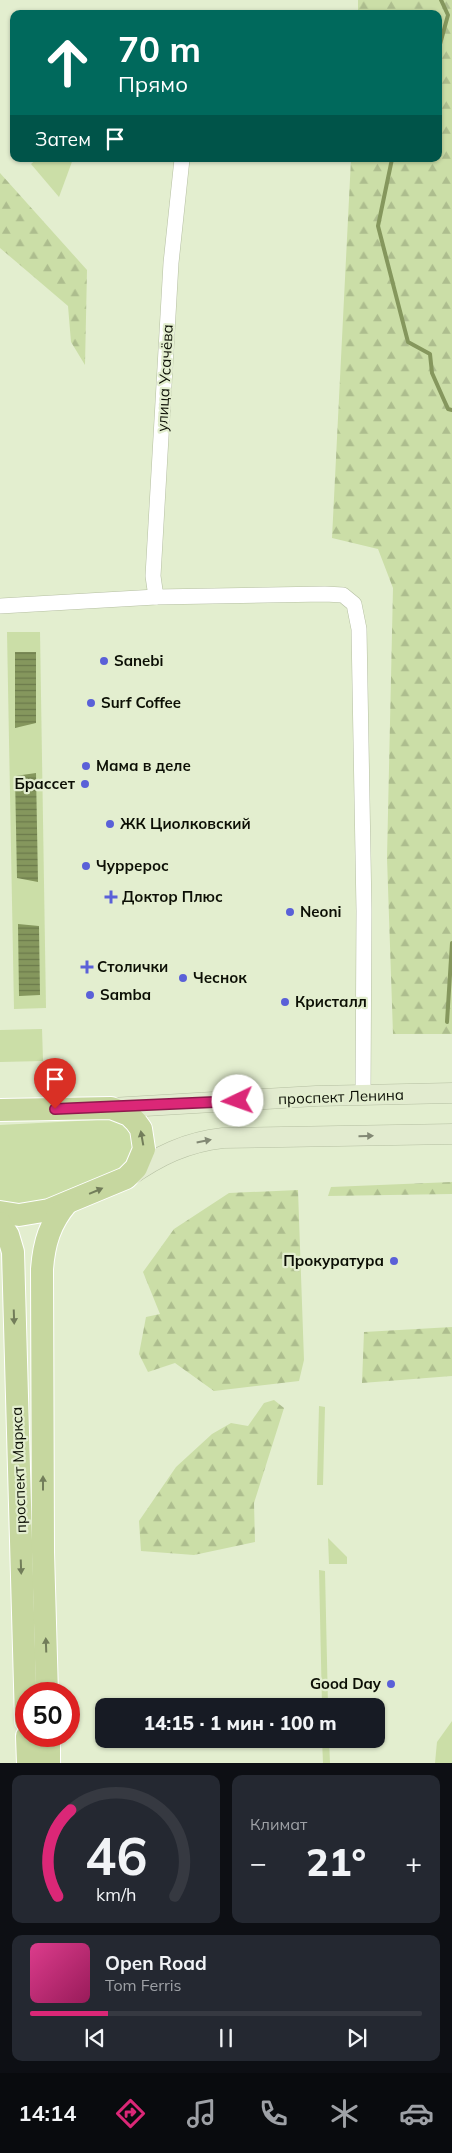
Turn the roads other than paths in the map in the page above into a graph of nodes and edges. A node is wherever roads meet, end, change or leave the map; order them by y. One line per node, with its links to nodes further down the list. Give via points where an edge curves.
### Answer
1 (182, 162): 2 (street, улица Усачёва, via 171,263 153,576)
2 (156, 597): 3 (street); 5 (street, via 325,594 343,595 354,604 359,630 362,699)
3 (0, 606)
4 (452, 1094): 5 (main road, проспект Ленина)
5 (363, 1095): 6 (main road, проспект Ленина)
6 (110, 1108): 7 (main road); 9 (main road, one-way to 6, via 142,1158 143,1139 136,1122)
7 (0, 1110)
8 (452, 1134): 9 (main road, one-way to 8, via 158,1157 204,1140)
9 (126, 1178): 10 (main road, one-way to 9)
10 (67, 1203): 11 (main road, via 31,1215); 14 (main road, проспект Маркса, via 50,1228)
11 (0, 1212)
12 (0, 1223): 13 (main road, проспект Маркса, via 8,1235)
13 (12, 1268): 14 (main road); 15 (main road, проспект Маркса, one-way to 15)
14 (42, 1269): 16 (main road, проспект Маркса, one-way to 14)
15 (25, 1682)
16 (47, 1682)
17 (27, 1747): 19 (main road)
18 (49, 1747): 20 (main road)
19 (28, 1763)
20 (50, 1763)

